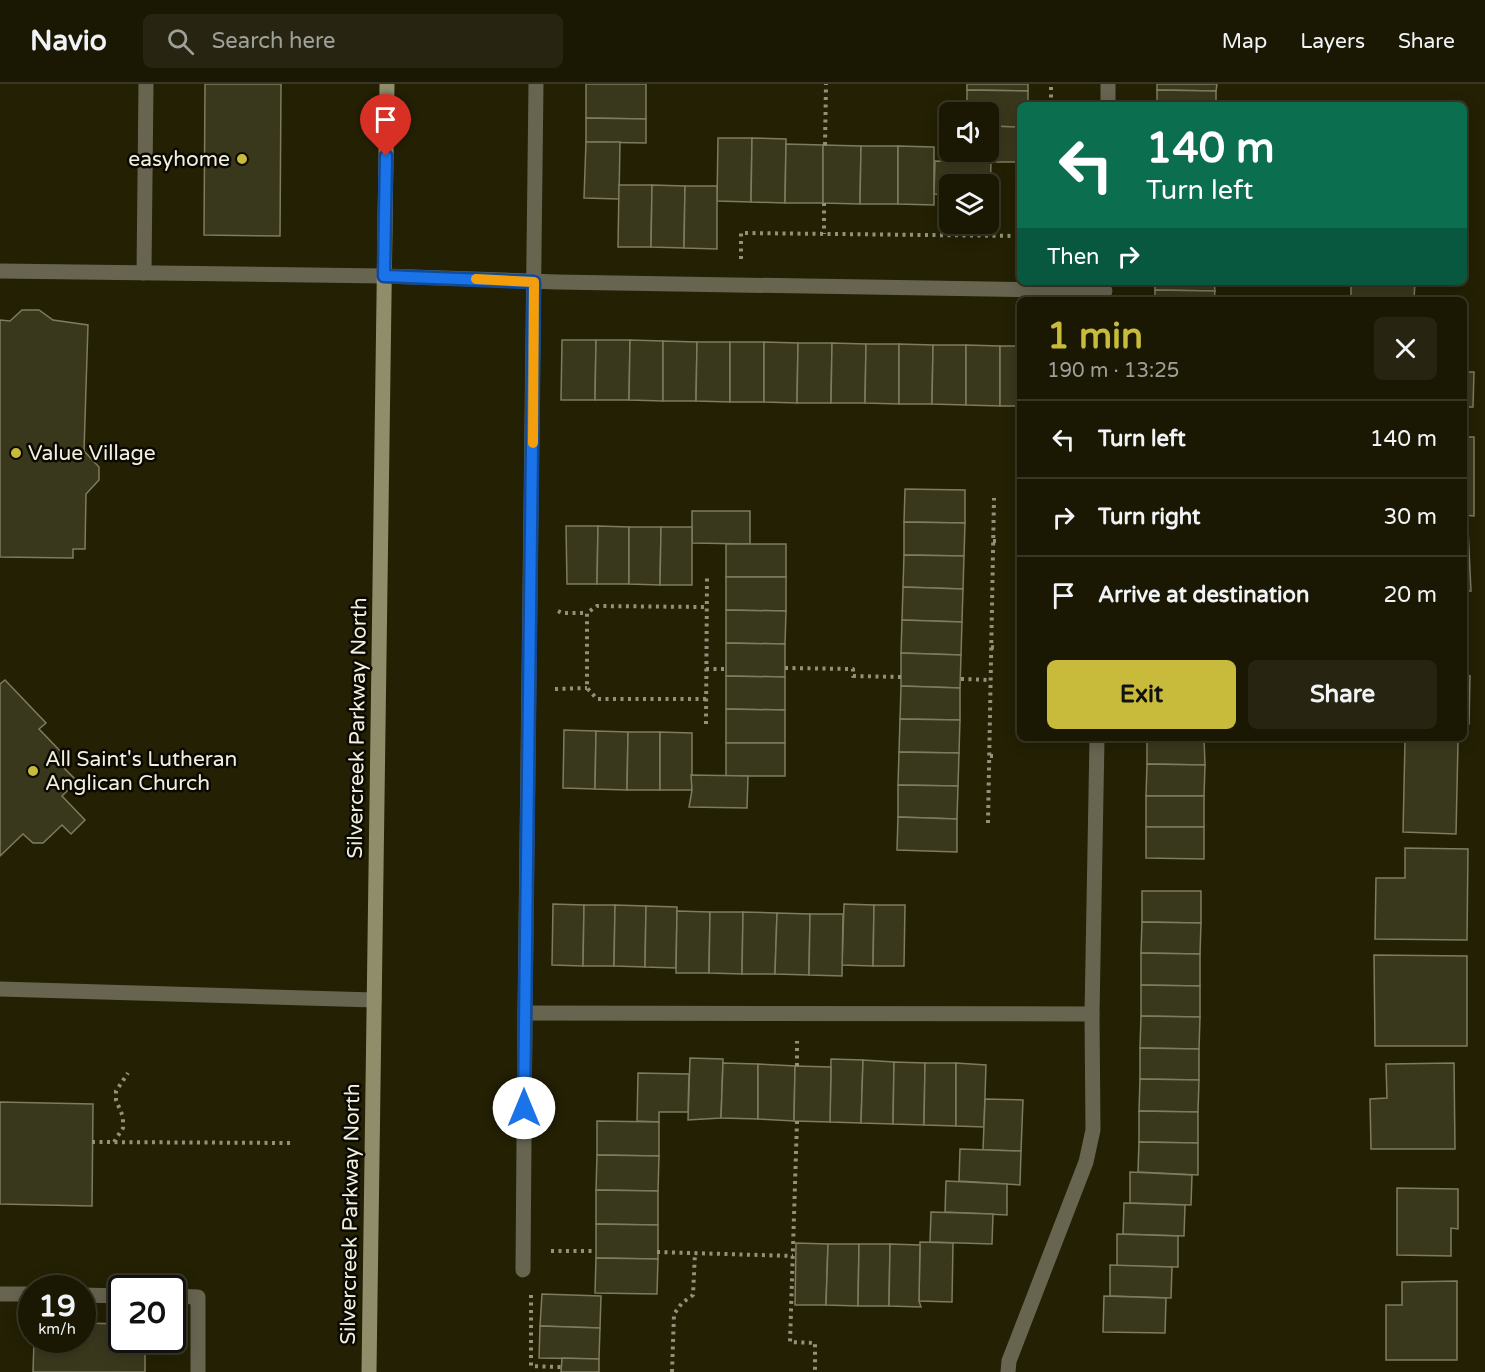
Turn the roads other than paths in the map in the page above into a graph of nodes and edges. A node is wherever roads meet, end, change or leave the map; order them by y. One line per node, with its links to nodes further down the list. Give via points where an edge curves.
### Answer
1 (146, 84): 7 (lane)
2 (387, 84): 8 (main road, Silvercreek Parkway North)
3 (536, 84): 9 (lane)
4 (1108, 84): 5 (lane)
5 (1108, 102)
6 (0, 271): 7 (lane)
7 (144, 273): 8 (lane)
8 (384, 276): 9 (lane); 13 (main road, Silvercreek Parkway North)
9 (534, 282): 10 (lane); 14 (lane)
10 (1105, 291)
11 (1097, 741): 15 (lane)
12 (0, 989): 13 (lane)
13 (374, 1000): 21 (main road, Silvercreek Parkway North)
14 (525, 1012): 15 (lane); 16 (lane)
15 (1092, 1014): 22 (lane, via 1093,1130 1086,1162)
16 (524, 1270)
17 (0, 1294): 18 (lane)
18 (18, 1294)
19 (186, 1297): 20 (lane, via 198,1297)
20 (198, 1372)
21 (369, 1372)
22 (1008, 1372)

